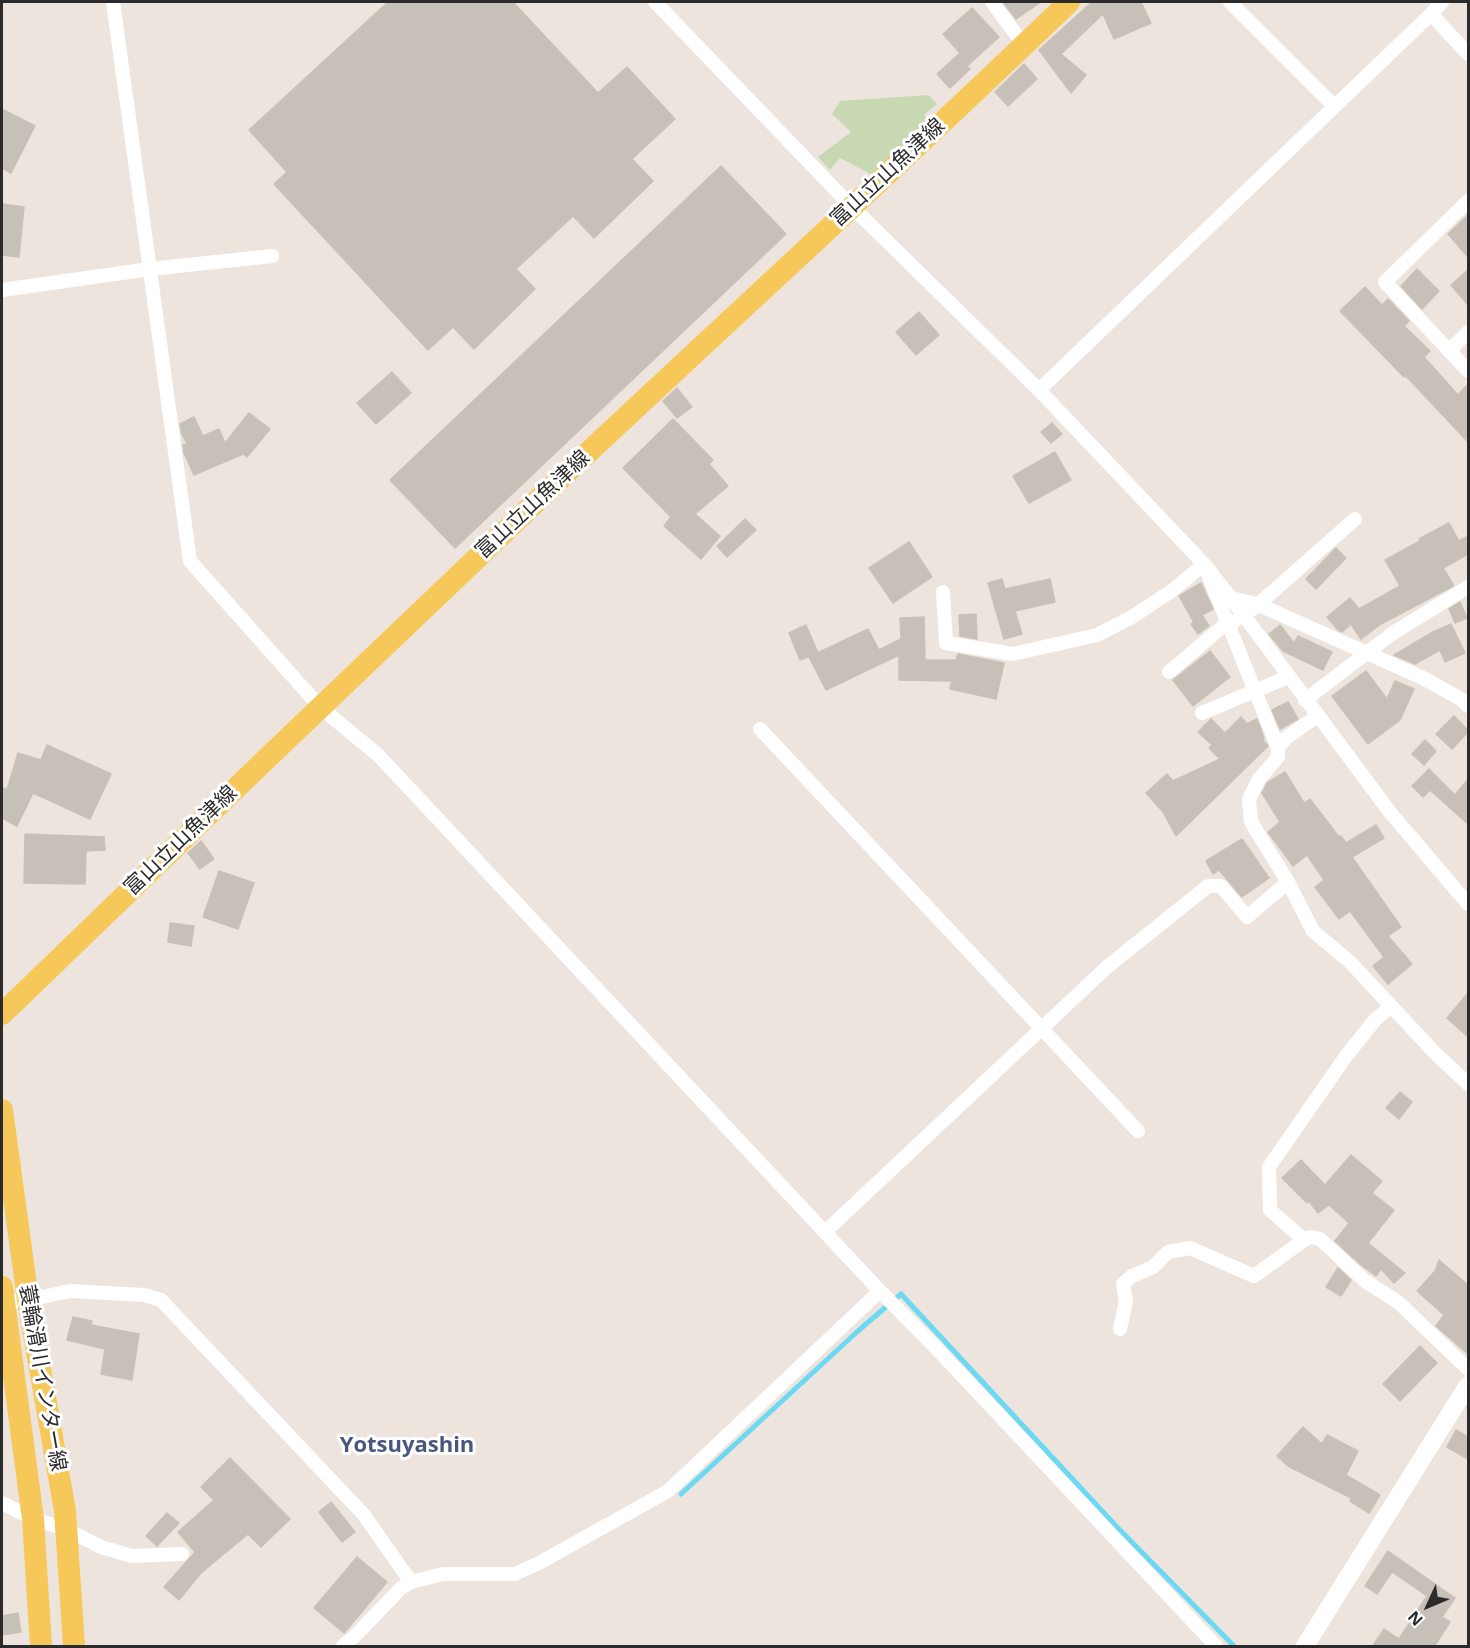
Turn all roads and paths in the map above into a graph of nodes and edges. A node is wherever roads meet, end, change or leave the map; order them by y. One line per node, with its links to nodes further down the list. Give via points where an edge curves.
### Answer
1 (113, 2): 14 (street)
2 (655, 2): 12 (street)
3 (992, 2): 8 (street)
4 (1069, 2): 8 (main road, 富山立山魚津線)
5 (1230, 2): 10 (street)
6 (1442, 2): 7 (street)
7 (1431, 14): 9 (street); 10 (street)
8 (1024, 45): 12 (main road, 富山立山魚津線)
9 (1468, 54)
10 (1334, 106): 19 (street)
11 (1468, 201): 17 (street, via 1384,282)
12 (852, 207): 19 (street); 34 (main road, 富山立山魚津線)
13 (272, 256): 14 (street)
14 (150, 269): 15 (street); 34 (street, via 190,561)
15 (2, 290)
16 (1468, 332): 17 (street)
17 (1449, 351): 18 (street)
18 (1468, 371)
19 (1039, 390): 21 (street)
20 (1354, 519): 25 (street)
21 (1204, 564): 23 (street, via 1173,590 1097,635 1013,654 946,643); 24 (street); 27 (street)
22 (1468, 587): 28 (street)
23 (944, 592)
24 (1232, 598): 25 (street); 26 (street)
25 (1257, 604): 26 (street); 28 (street)
26 (1245, 617): 27 (street); 30 (street)
27 (1227, 623): 29 (street); 31 (street)
28 (1367, 653): 32 (street); 33 (street, via 1423,678)
29 (1169, 672)
30 (1288, 677): 31 (street); 32 (street)
31 (1256, 692): 35 (street); 38 (street)
32 (1305, 700): 36 (street)
33 (1468, 706)
34 (320, 707): 42 (main road, 富山立山魚津線); 47 (street, via 378,754)
35 (1202, 713)
36 (1317, 716): 38 (street); 40 (street, via 1389,812)
37 (760, 729): 43 (street)
38 (1278, 748): 39 (street, via 1278,757 1259,779 1249,799 1251,822)
39 (1288, 882): 41 (street, via 1313,932 1350,962); 43 (street, via 1247,917 1221,886 1208,886 1107,966)
40 (1468, 904)
41 (1390, 1006): 44 (street); 48 (street, via 1346,1056 1269,1167 1270,1210)
42 (2, 1014)
43 (1041, 1027): 46 (street); 47 (street)
44 (1468, 1084)
45 (2, 1110): 51 (main road, 蓑輪滑川インター線)
46 (1138, 1131)
47 (826, 1231): 49 (street)
48 (1304, 1240): 52 (street, via 1254,1276 1190,1248 1168,1252 1153,1267 1123,1284 1125,1301); 53 (street, via 1320,1239 1365,1281 1398,1302)
49 (880, 1291): 59 (street, via 668,1491 515,1574 443,1574); 63 (street)
50 (3, 1295): 51 (street); 56 (main road, 蓑輪滑川インター線)
51 (28, 1300): 57 (main road, 蓑輪滑川インター線); 59 (street, via 70,1291 144,1295 161,1300 364,1515)
52 (1120, 1329)
53 (1468, 1369)
54 (1468, 1385): 64 (street)
55 (2, 1503): 56 (street)
56 (33, 1519): 57 (street); 60 (main road, 蓑輪滑川インター線)
57 (66, 1529): 58 (street, via 101,1547 132,1556); 61 (main road, 蓑輪滑川インター線)
58 (182, 1554)
59 (411, 1582): 62 (street)
60 (41, 1647)
61 (74, 1647)
62 (343, 1647)
63 (1216, 1647)
64 (1305, 1647)

